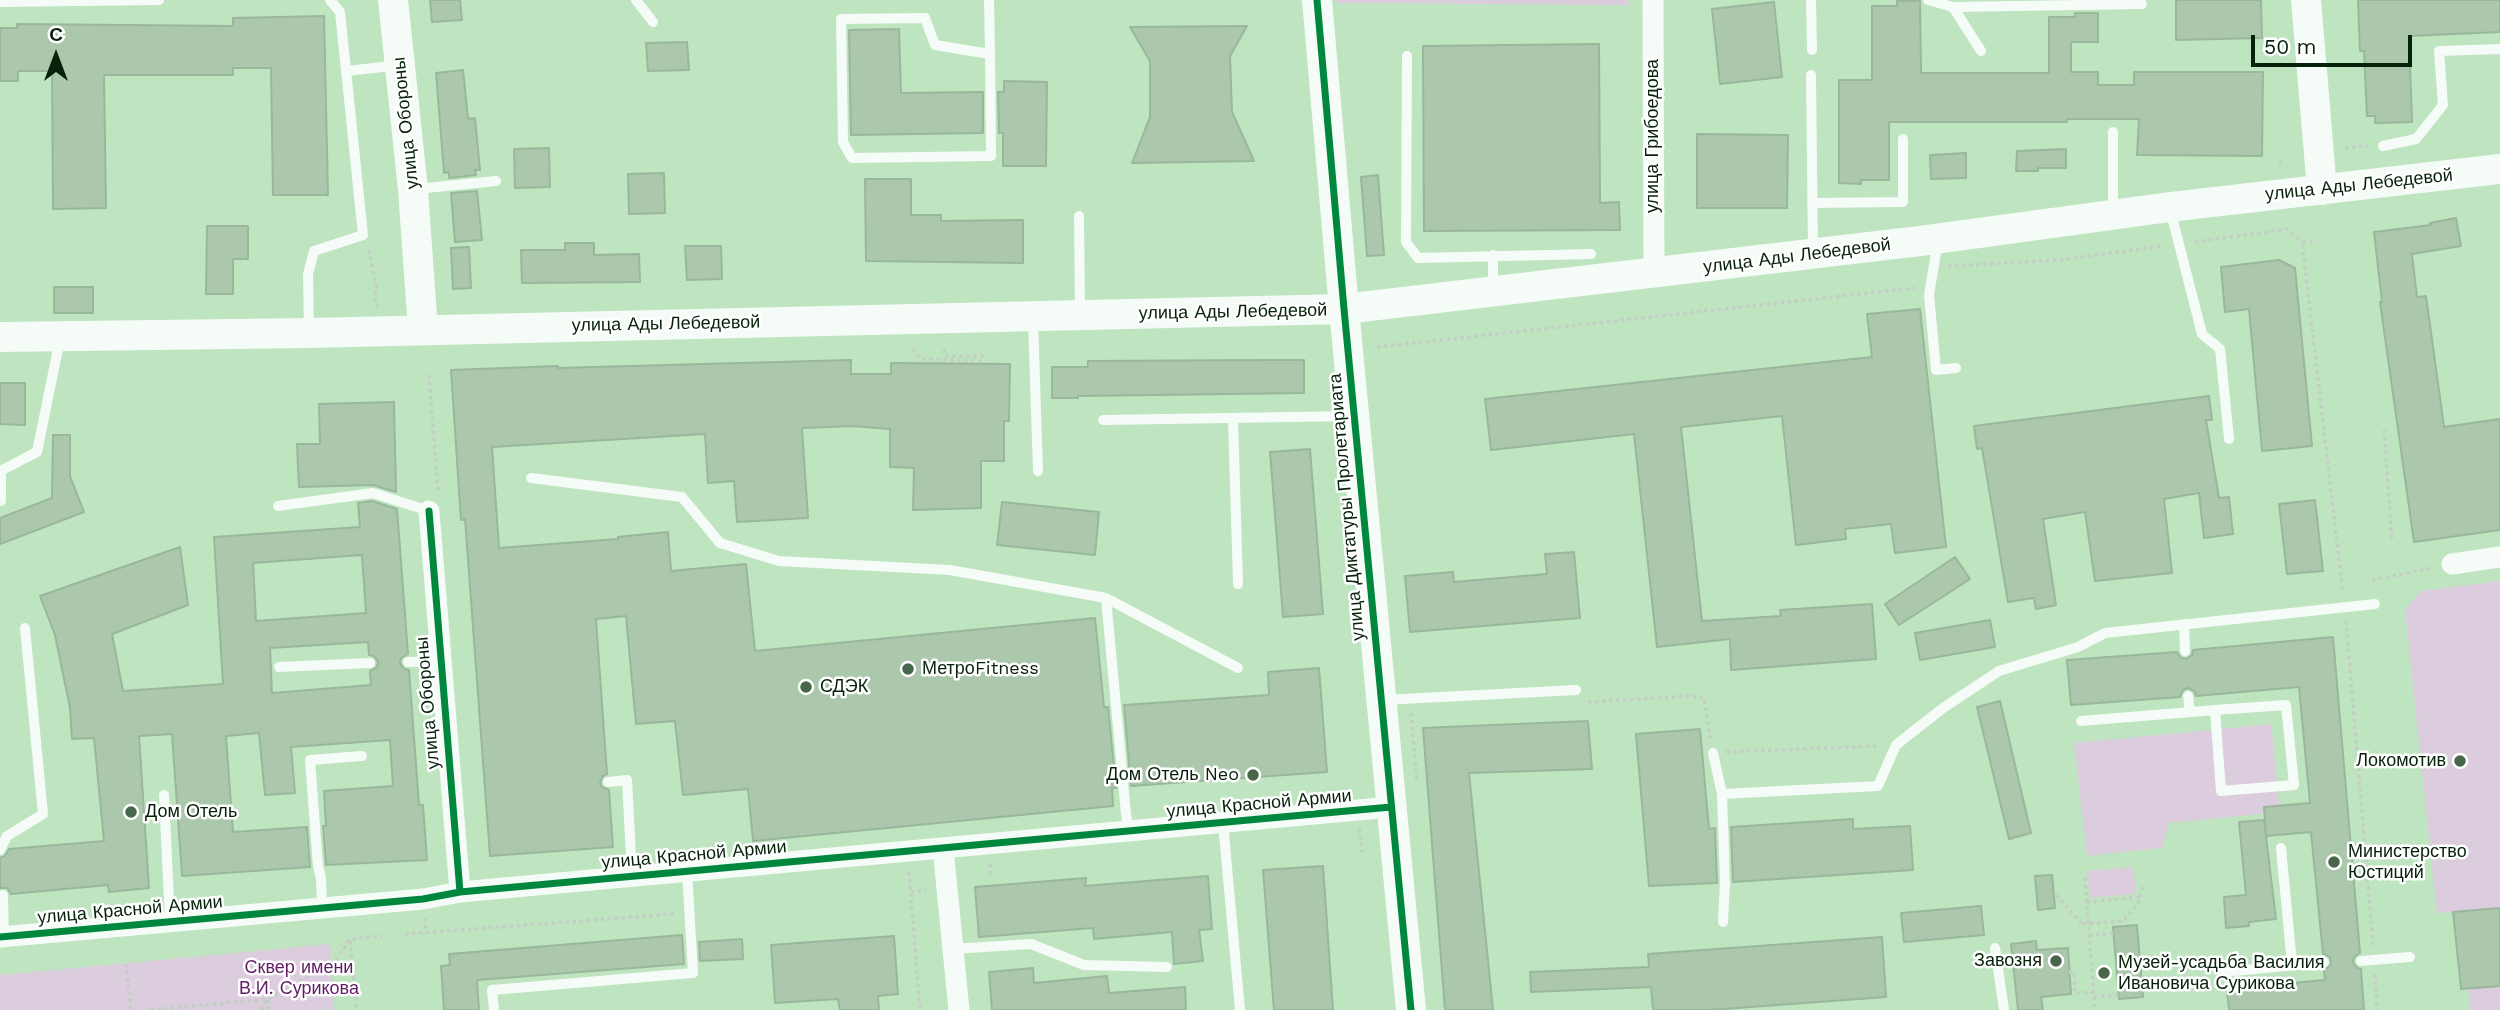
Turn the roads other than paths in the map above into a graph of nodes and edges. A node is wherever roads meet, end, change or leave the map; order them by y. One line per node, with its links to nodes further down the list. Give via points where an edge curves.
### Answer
1 (159, 0): 11 (lane)
2 (330, 0): 21 (lane, via 341,12)
3 (393, 0): 20 (main road, улица Обороны)
4 (636, 0): 14 (lane)
5 (989, 0): 18 (lane)
6 (1317, 0): 42 (main road, улица Диктатуры Пролетариата)
7 (1653, 0): 40 (street, улица Грибоедова)
8 (1811, 0): 16 (lane)
9 (1928, 0): 13 (lane)
10 (2306, 0): 29 (main road)
11 (0, 2)
12 (2142, 4): 13 (lane)
13 (1953, 8): 17 (lane)
14 (653, 22)
15 (2500, 49): 25 (lane, via 2440,51 2443,105 2416,139)
16 (1812, 50)
17 (1981, 51)
18 (990, 54): 18 (lane, via 991,156 852,158 842,142 841,19 925,18 935,45)
19 (1407, 55): 39 (lane, via 1406,242 1418,258)
20 (400, 65): 21 (lane); 28 (main road, улица Обороны)
21 (347, 71): 46 (lane, via 363,234 314,251 308,274)
22 (1811, 75): 31 (lane)
23 (2113, 132): 34 (lane)
24 (1903, 139): 30 (lane)
25 (2383, 146)
26 (2500, 169): 29 (main road, улица Ады Лебедевой)
27 (496, 181): 28 (lane)
28 (413, 190): 45 (main road, улица Обороны)
29 (2322, 190): 33 (main road, улица Ады Лебедевой)
30 (1903, 202): 31 (lane); 32 (lane)
31 (1812, 203): 38 (lane)
32 (1916, 205)
33 (2170, 206): 34 (main road, улица Ады Лебедевой); 53 (lane, via 2202,334 2220,349)
34 (2113, 214): 36 (main road, улица Ады Лебедевой)
35 (1079, 216): 43 (lane)
36 (1937, 253): 38 (main road, улица Ады Лебедевой); 49 (lane, via 1929,295 1936,370)
37 (1591, 254): 39 (lane)
38 (1814, 254): 40 (main road, улица Ады Лебедевой)
39 (1493, 255): 41 (lane)
40 (1654, 273): 41 (main road, улица Ады Лебедевой)
41 (1493, 292): 42 (main road, улица Ады Лебедевой)
42 (1344, 309): 43 (main road, улица Ады Лебедевой); 50 (main road, улица Диктатуры Пролетариата)
43 (1080, 315): 44 (main road, улица Ады Лебедевой)
44 (1033, 316): 45 (main road, улица Ады Лебедевой); 54 (lane)
45 (423, 330): 46 (main road, улица Ады Лебедевой)
46 (309, 333): 48 (main road, улица Ады Лебедевой)
47 (0, 337): 48 (main road, улица Ады Лебедевой)
48 (61, 337): 55 (lane, via 37,452)
49 (1956, 368)
50 (1354, 416): 51 (lane); 75 (main road, улица Диктатуры Пролетариата)
51 (1233, 419): 52 (lane); 62 (lane)
52 (1103, 420)
53 (2229, 439)
54 (1038, 471)
55 (1, 472): 57 (lane)
56 (531, 478): 63 (lane, via 682,497 720,542 779,561 950,570)
57 (1, 501)
58 (434, 505): 59 (lane, via 373,493); 68 (street, улица Обороны)
59 (278, 506)
60 (2500, 557): 61 (street)
61 (2452, 564)
62 (1238, 584)
63 (1107, 598): 72 (lane); 86 (lane)
64 (2375, 604): 65 (lane)
65 (2184, 624): 67 (lane); 82 (lane, via 2105,633 2078,647 2000,671 1896,745 1878,786)
66 (25, 628): 89 (lane, via 43,814 7,836)
67 (2185, 651)
68 (440, 661): 69 (lane); 92 (street, улица Обороны)
69 (408, 662)
70 (370, 663): 71 (lane)
71 (279, 667)
72 (1238, 668)
73 (1576, 690): 75 (lane)
74 (2188, 696): 77 (lane)
75 (1381, 701): 84 (main road, улица Диктатуры Пролетариата)
76 (2216, 710): 76 (lane, via 2286,705 2294,785 2221,792); 77 (lane)
77 (2190, 712): 78 (lane)
78 (2081, 721)
79 (1713, 753): 82 (lane)
80 (362, 756): 94 (lane, via 310,760)
81 (608, 782): 91 (lane, via 627,780)
82 (1722, 794): 96 (lane)
83 (164, 795): 95 (lane)
84 (1391, 807): 85 (street, улица Красной Армии); 109 (main road, улица Диктатуры Пролетариата)
85 (1223, 823): 86 (street, улица Красной Армии); 108 (lane)
86 (1129, 831): 87 (street, улица Красной Армии)
87 (943, 848): 90 (street, улица Красной Армии); 98 (street)
88 (2281, 848): 103 (lane)
89 (0, 850)
90 (687, 871): 91 (street, улица Красной Армии); 106 (lane, via 693,973 492,990)
91 (632, 876): 92 (street, улица Красной Армии)
92 (460, 892): 94 (street, улица Красной Армии)
93 (3, 895): 97 (lane)
94 (322, 908): 95 (street, улица Красной Армии)
95 (170, 922): 97 (street, улица Красной Армии)
96 (1723, 922)
97 (2, 937)
98 (953, 948): 104 (lane, via 1031,944 1084,965); 107 (street)
99 (1995, 948): 110 (lane)
100 (2410, 957): 101 (lane)
101 (2361, 961)
102 (2323, 962): 103 (lane)
103 (2292, 964): 105 (lane)
104 (1167, 967)
105 (2225, 971)
106 (494, 1010)
107 (959, 1010)
108 (1240, 1010)
109 (1411, 1010)
110 (2004, 1010)

